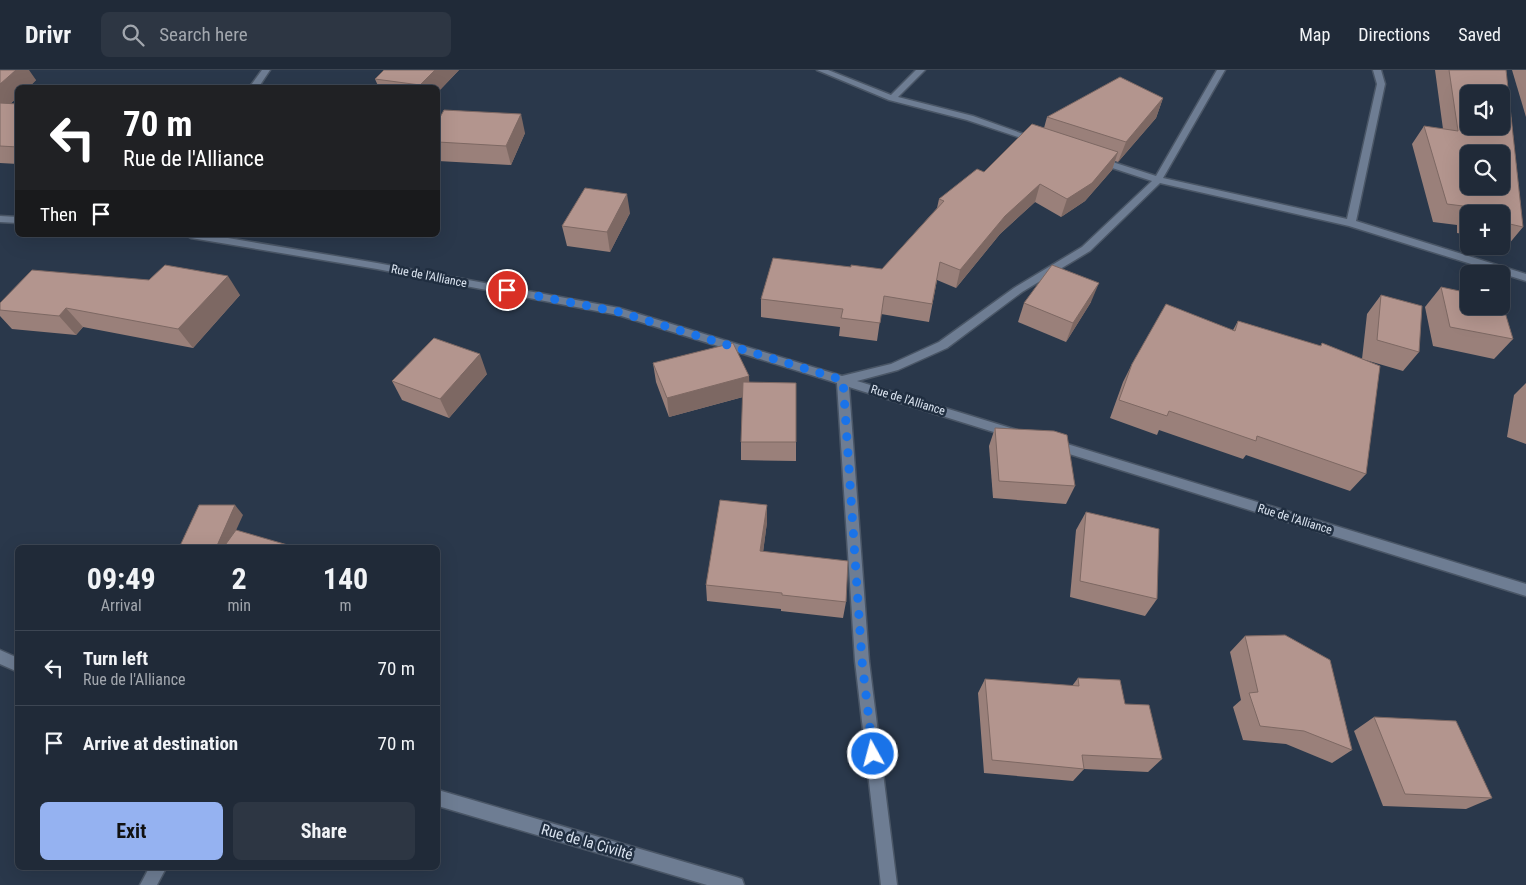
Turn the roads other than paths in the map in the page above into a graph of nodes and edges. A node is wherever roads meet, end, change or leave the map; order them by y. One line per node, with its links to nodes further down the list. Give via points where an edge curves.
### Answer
1 (266, 70): 6 (street)
2 (821, 70): 7 (street)
3 (921, 70): 7 (street)
4 (1221, 70): 10 (street)
5 (1376, 70): 13 (street, via 1381,84)
6 (255, 85)
7 (892, 98): 8 (street, via 970,118)
8 (1046, 143)
9 (1083, 155): 10 (street)
10 (1158, 180): 13 (street); 16 (street, via 1086,249 1018,290 943,345 894,367)
11 (0, 219): 12 (street)
12 (15, 220)
13 (1351, 223): 15 (street)
14 (203, 237): 16 (street, Rue de l'Alliance, via 619,312)
15 (1526, 278)
16 (843, 380): 17 (street, Rue de l'Alliance); 26 (street, via 862,661)
17 (1024, 436)
18 (1042, 442): 19 (street, Rue de l'Alliance)
19 (1526, 590)
20 (0, 657): 21 (street)
21 (15, 664)
22 (440, 799): 25 (street, Rue de la Civilté)
23 (157, 870): 24 (street)
24 (148, 885)
25 (736, 885)
26 (889, 885)

